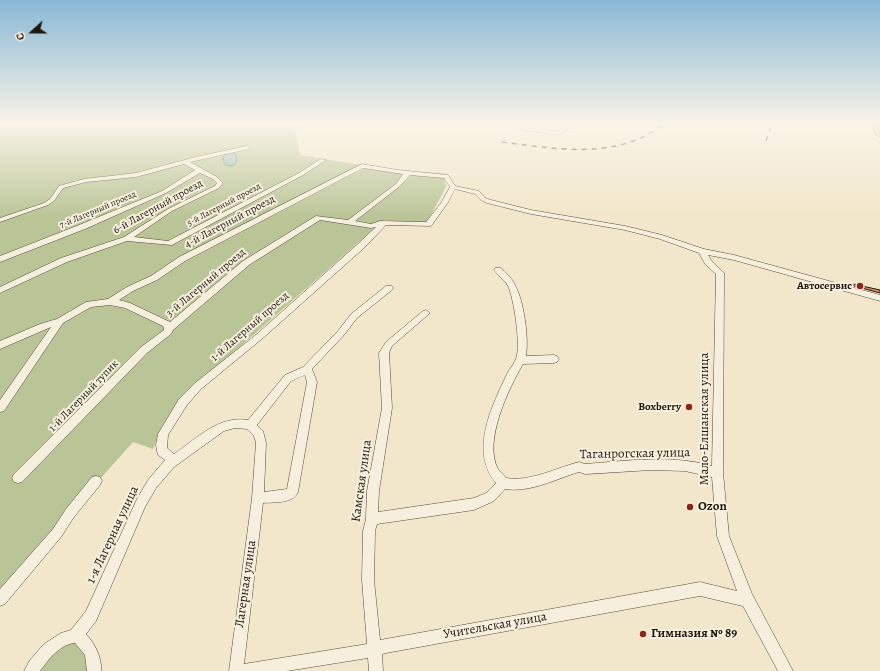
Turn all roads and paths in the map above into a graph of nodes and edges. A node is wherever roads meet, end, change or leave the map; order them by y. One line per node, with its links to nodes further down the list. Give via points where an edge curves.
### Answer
1 (219, 154): 3 (street)
2 (323, 160): 10 (street, 5-й Лагерный проезд, via 170,243)
3 (184, 162): 4 (street, 6-й Лагерный проезд); 7 (street, via 136,175 86,180 61,187 46,204)
4 (200, 170): 10 (street, 6-й Лагерный проезд, via 220,183 170,210); 12 (street, 7-й Лагерный проезд, via 164,192)
5 (408, 173): 6 (street, via 446,176); 8 (street); 17 (street, 4-й Лагерный проезд, via 362,166 234,230)
6 (453, 187): 9 (street, 3-й Лагерный проезд, via 444,204 428,224); 11 (street, via 477,192 489,202 625,228)
7 (0, 220)
8 (350, 222): 9 (street, 3-й Лагерный проезд, via 372,226); 20 (street, 3-й Лагерный проезд, via 319,218 312,222 246,263)
9 (384, 223): 27 (street, 1-й Лагерный проезд, via 260,336 188,397 163,434 162,451)
10 (127, 238): 15 (street, 6-й Лагерный проезд, via 64,260)
11 (702, 251): 16 (street); 28 (street, Мало-Елшанская улица, via 708,262 720,273)
12 (0, 259)
13 (498, 270): 23 (street, via 512,286 514,293 523,340)
14 (389, 288): 24 (street, via 354,316)
15 (0, 290)
16 (880, 298)
17 (110, 302): 19 (street, via 89,304); 20 (street, 3-й Лагерный проезд, via 127,305 166,324)
18 (426, 313): 33 (street, Камская улица, via 389,344 384,352 387,408 373,491)
19 (60, 322): 21 (street, via 43,326); 25 (street)
20 (169, 330): 29 (street, 1-й Лагерный тупик, via 144,350)
21 (0, 345)
22 (554, 359): 23 (street)
23 (520, 360): 31 (street, via 498,404 490,432 491,466 498,480)
24 (306, 370): 26 (street, via 288,378); 32 (street, via 312,382 292,492 287,495)
25 (0, 408)
26 (250, 425): 27 (street, 1-я Лагерная улица, via 245,423 220,427); 32 (street, Лагерная улица, via 259,434 262,443)
27 (174, 460): 36 (street, 1-я Лагерная улица, via 148,491 91,616)
28 (717, 473): 31 (street, Таганрогская улица, via 680,464 585,469 579,467 525,483); 35 (street, Мало-Елшанская улица, via 723,536)
29 (18, 478)
30 (96, 482): 34 (street, via 57,533)
31 (503, 483): 33 (street, via 490,497 474,504)
32 (258, 498): 40 (street, Лагерная улица)
33 (372, 519): 37 (street, Камская улица, via 369,531 368,580)
34 (0, 599)
35 (747, 599): 37 (street, Учительская улица, via 700,589); 43 (street, Мало-Елшанская улица)
36 (74, 637): 38 (street, via 65,638 54,644); 39 (street, via 81,638 86,643 93,660)
37 (374, 649): 41 (street, Учительская улица); 42 (street, Камская улица)
38 (31, 671)
39 (94, 671)
40 (236, 671)
41 (243, 671)
42 (376, 671)
43 (786, 671)

